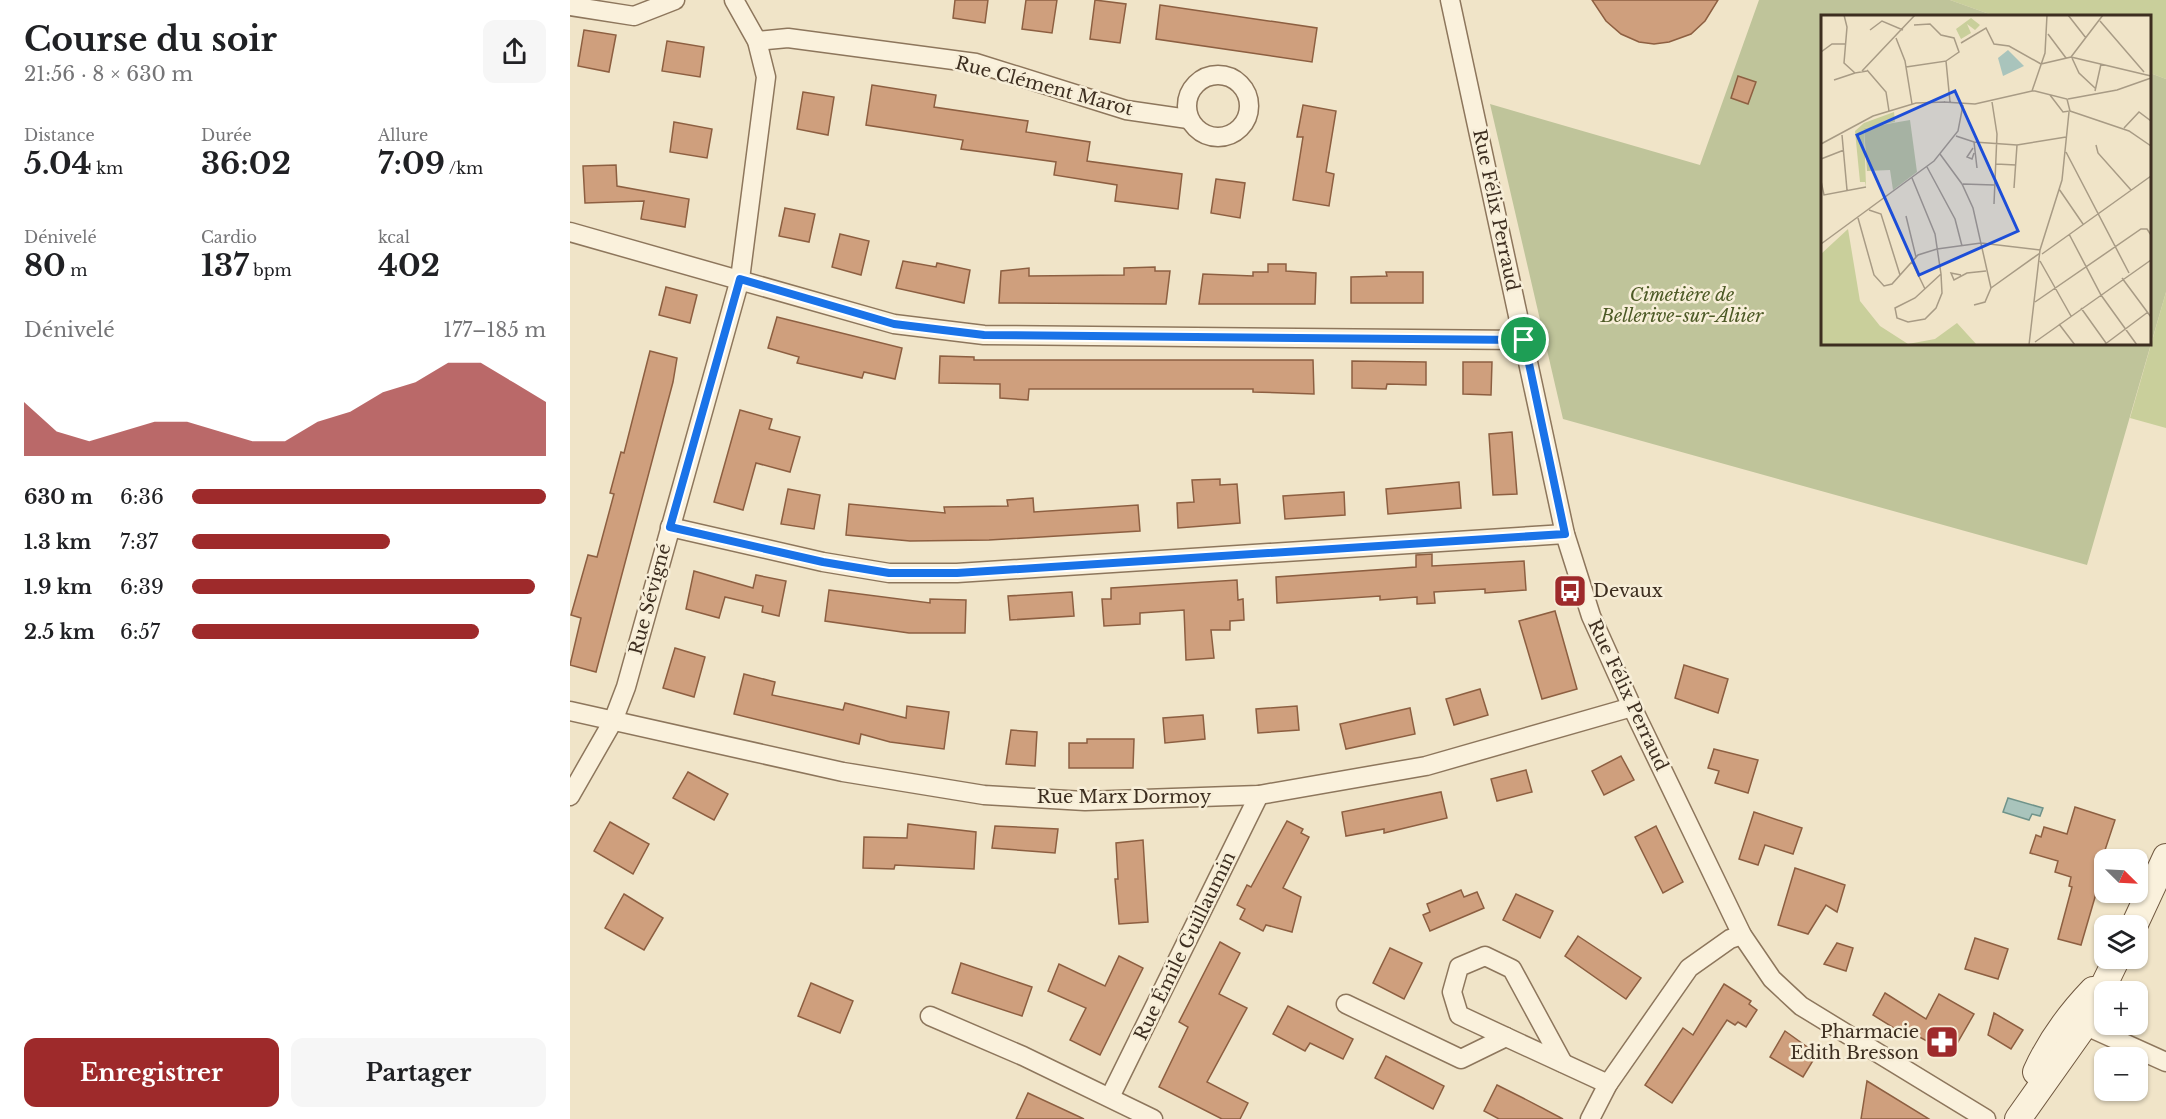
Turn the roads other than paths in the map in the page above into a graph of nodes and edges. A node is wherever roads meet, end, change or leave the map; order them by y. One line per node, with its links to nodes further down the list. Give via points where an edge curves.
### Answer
1 (675, 0): 4 (street, via 634,16)
2 (734, 0): 5 (street, Rue Sévigné)
3 (1450, 0): 9 (street, Rue Félix Perraud)
4 (570, 6)
5 (757, 41): 6 (street, Rue Clément Marot, via 788,38 976,63 1126,110); 8 (street, Rue Sévigné, via 766,77)
6 (1188, 119)
7 (570, 232): 8 (street)
8 (740, 279): 9 (street, via 894,324 984,335); 10 (street, Rue Sévigné)
9 (1524, 340): 11 (street, Rue Félix Perraud)
10 (670, 527): 11 (street, via 889,573 957,573); 14 (street, Rue Sévigné)
11 (1565, 534): 12 (street, Rue Félix Perraud, via 1591,616)
12 (1632, 707): 15 (street, Rue Marx Dormoy, via 1426,766); 19 (street, Rue Félix Perraud)
13 (570, 711): 14 (street, Rue Marx Dormoy)
14 (613, 721): 15 (street, Rue Marx Dormoy, via 843,772 984,795 1085,801); 16 (street, Rue Sévigné)
15 (1259, 795): 28 (street, Rue Émile Guillaumin)
16 (570, 796)
17 (2166, 857): 18 (main road)
18 (2139, 915)
19 (1742, 935): 27 (street, via 1689,968); 31 (street, Rue Félix Perraud, via 1772,979 1801,1006)
20 (2110, 969): 23 (main road)
21 (1346, 1004): 24 (street, via 1461,1059)
22 (930, 1016): 28 (street)
23 (2076, 1022): 25 (street); 32 (main road, via 2046,1050)
24 (1506, 1037): 26 (street); 26 (street, via 1459,1015 1452,992 1459,967 1485,956 1512,969)
25 (2166, 1062)
26 (1563, 1063): 27 (street)
27 (1608, 1084): 30 (street)
28 (1110, 1097): 29 (street)
29 (1153, 1119)
30 (1590, 1119)
31 (1986, 1119)
32 (2016, 1119)

